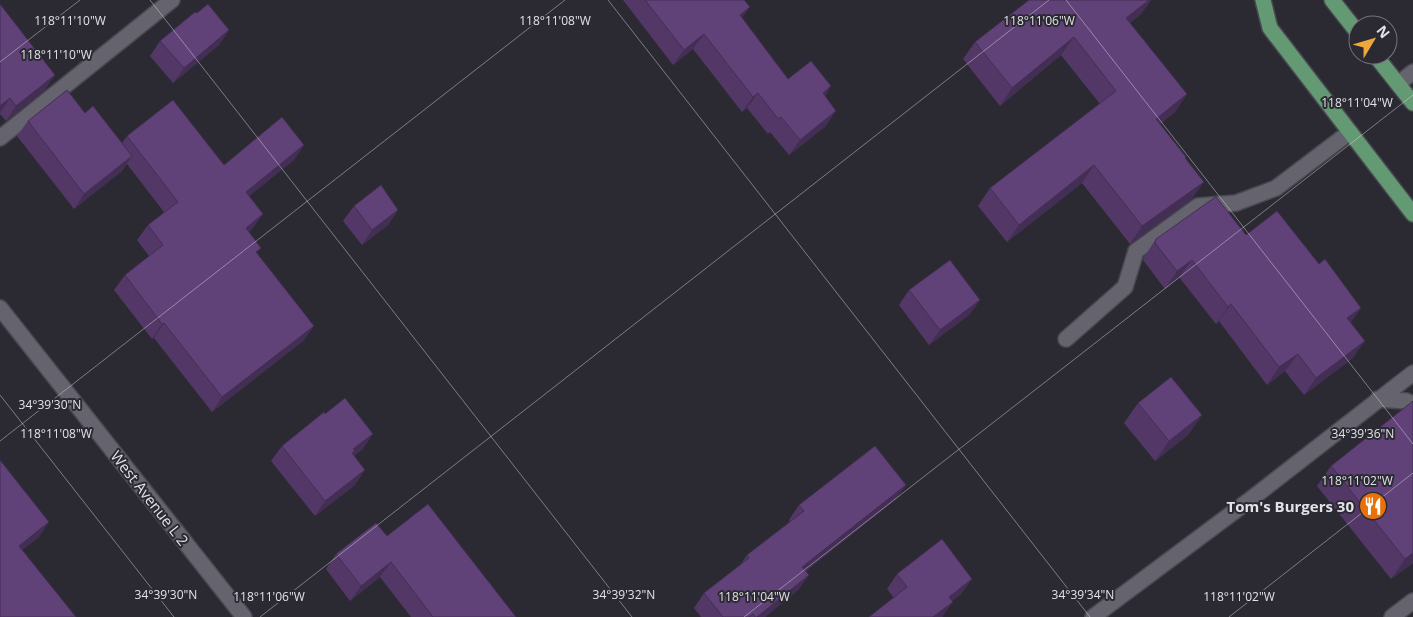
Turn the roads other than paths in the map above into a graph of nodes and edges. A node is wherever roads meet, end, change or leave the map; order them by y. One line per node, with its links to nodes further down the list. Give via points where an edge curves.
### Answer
1 (172, 0): 10 (street)
2 (1263, 0): 9 (main road, via 1270,28)
3 (1332, 0): 4 (main road)
4 (1348, 20)
5 (1383, 65): 7 (main road)
6 (1413, 72): 7 (street)
7 (1398, 84): 8 (main road)
8 (1413, 103)
9 (1350, 132): 11 (main road); 13 (street, via 1276,188 1236,203 1198,206 1159,234 1136,251 1125,287)
10 (0, 138)
11 (1413, 214)
12 (0, 308): 18 (street, West Avenue L 2)
13 (1066, 339)
14 (1413, 373): 15 (street)
15 (1378, 399): 16 (street); 19 (street)
16 (1413, 404)
17 (1413, 601): 20 (street)
18 (244, 617)
19 (1093, 617)
20 (1392, 617)

